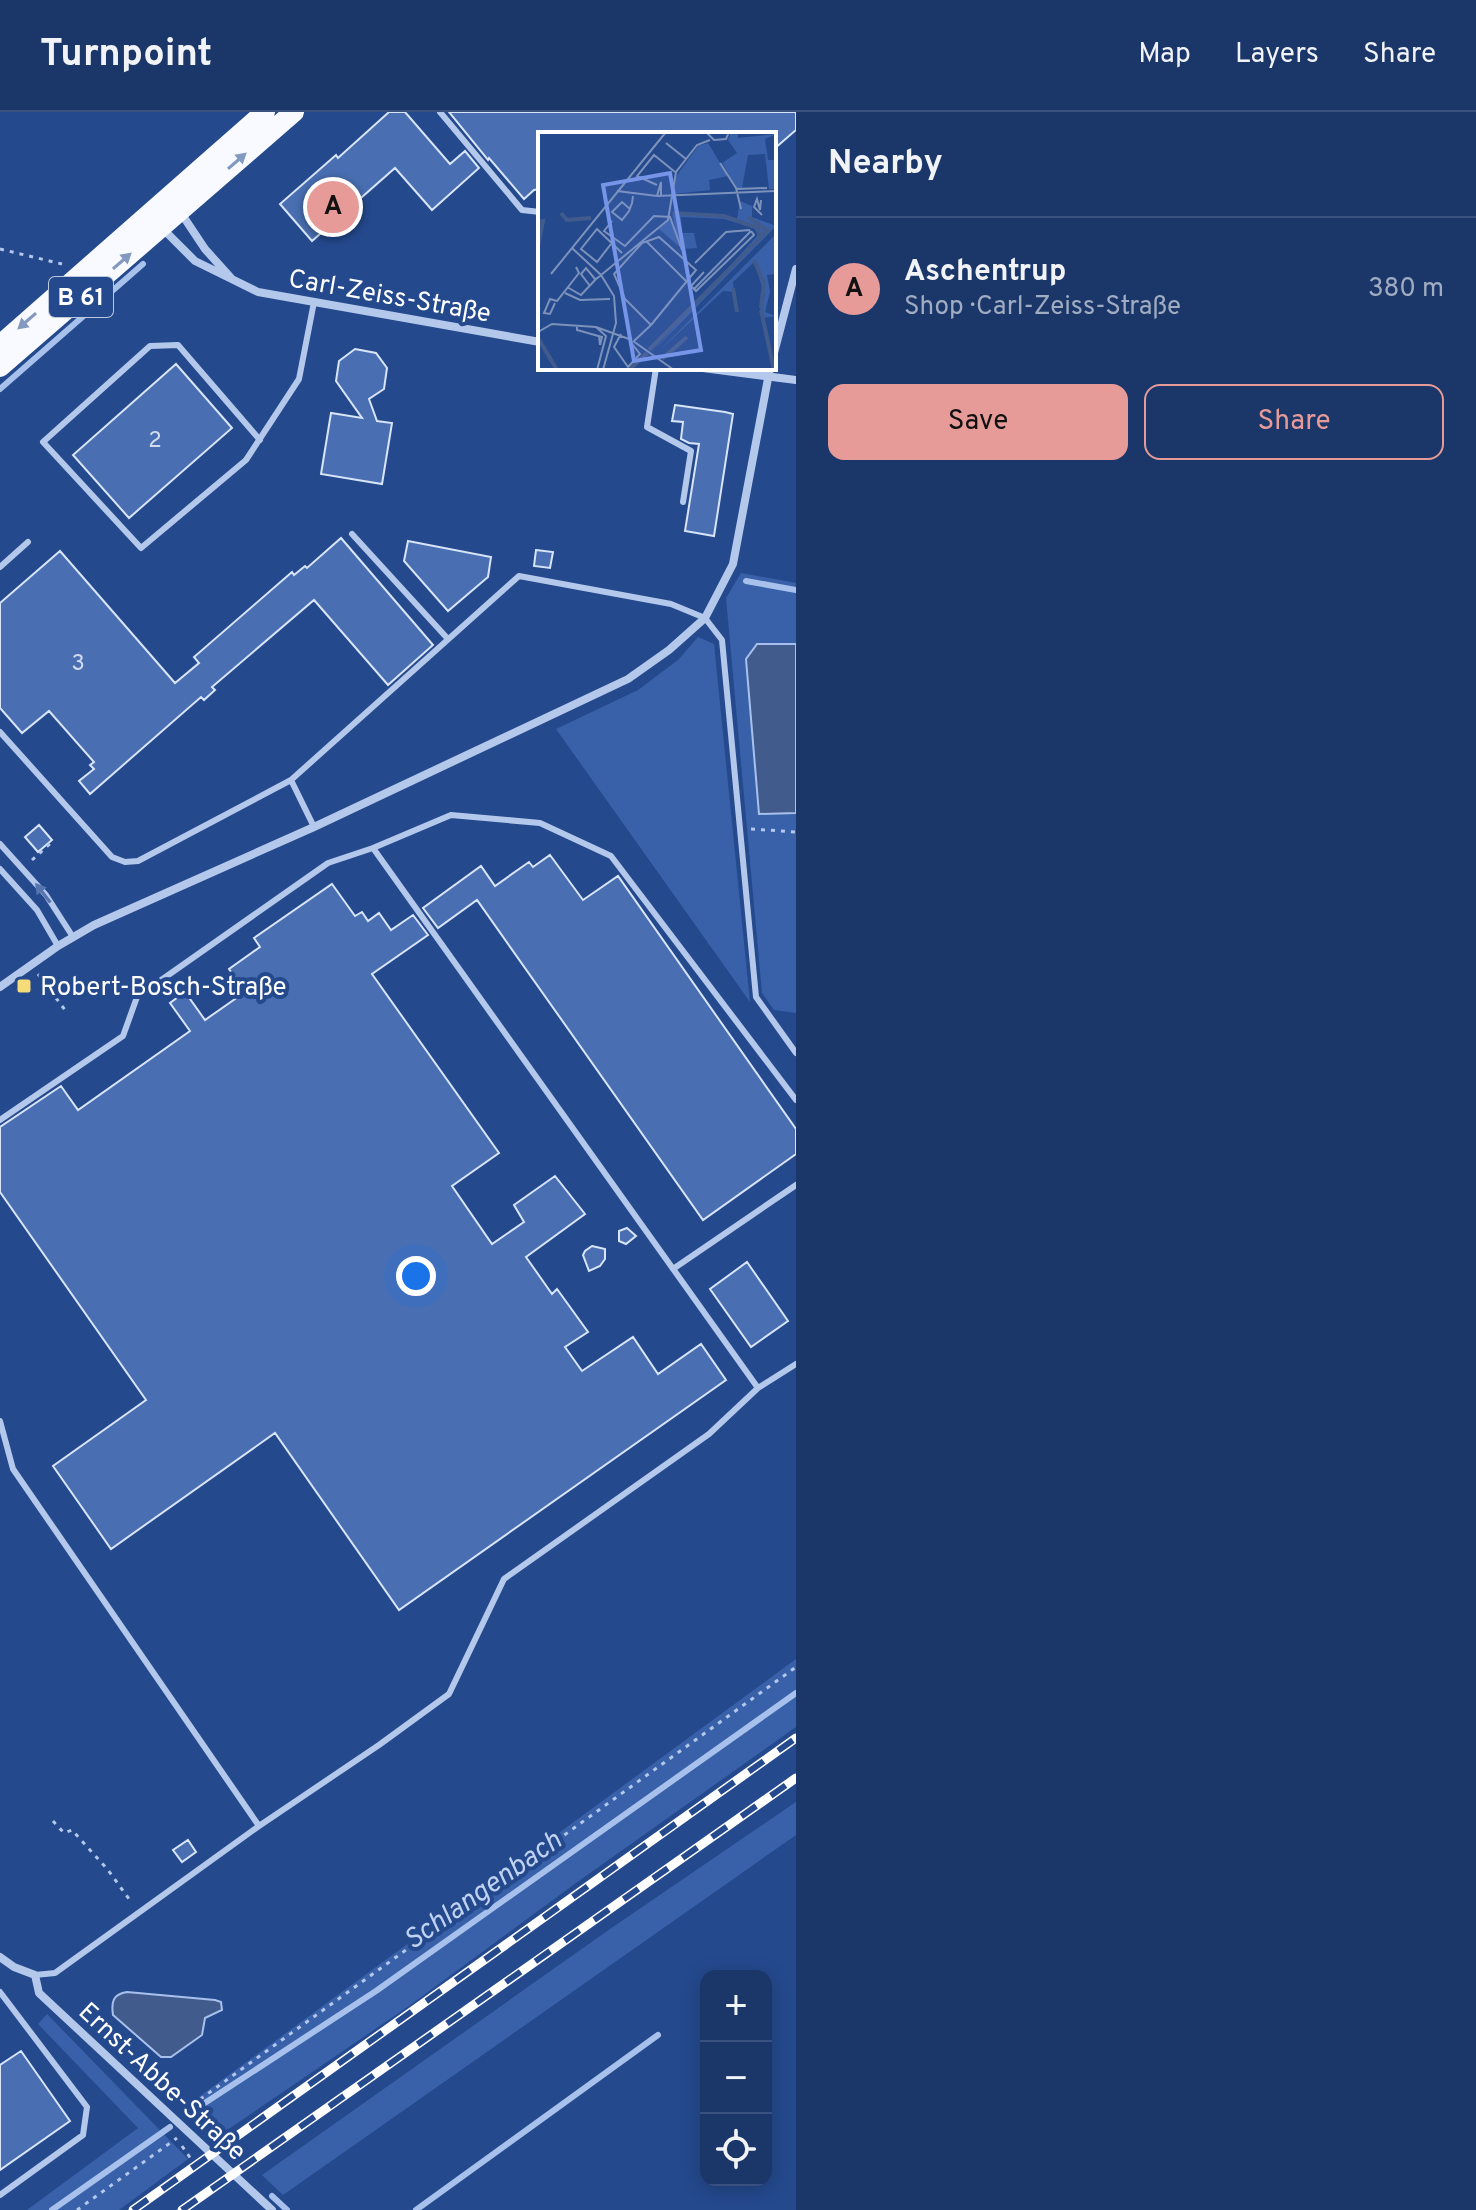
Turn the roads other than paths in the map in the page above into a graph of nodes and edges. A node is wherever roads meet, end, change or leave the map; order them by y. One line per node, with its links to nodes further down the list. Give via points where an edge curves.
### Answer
1 (265, 112): 4 (main road, B 61)
2 (294, 112): 4 (main road, B 61, one-way to 2)
3 (440, 112): 5 (lane, via 522,210)
4 (174, 204): 6 (main road, B 61); 8 (street)
5 (538, 212)
6 (156, 221): 8 (street, Carl-Zeiss-Straße, via 195,261); 11 (main road, B 61, one-way to 11, via 78,276); 13 (main road, B 61, one-way to 6)
7 (796, 269): 12 (street)
8 (234, 282): 9 (street, Carl-Zeiss-Straße)
9 (314, 302): 10 (street, Carl-Zeiss-Straße); 18 (lane, via 299,379)
10 (538, 342)
11 (0, 345)
12 (776, 345)
13 (0, 367)
14 (656, 370): 19 (lane, via 647,427 691,451)
15 (729, 370): 16 (street)
16 (769, 373): 17 (street); 23 (street, via 733,564)
17 (796, 380)
18 (260, 440): 18 (lane, via 246,460 141,548 43,442 150,346 178,345)
19 (683, 502)
20 (352, 534): 24 (lane)
21 (28, 542): 22 (lane)
22 (0, 567)
23 (705, 618): 24 (lane, via 671,604 519,576); 27 (street, via 628,679); 34 (lane, via 722,640 756,997)
24 (448, 639): 26 (lane)
25 (0, 732): 26 (lane, via 112,857 125,862 138,861)
26 (291, 780): 27 (lane)
27 (314, 827): 31 (street)
28 (0, 844): 31 (lane, one-way to 28, via 46,895)
29 (373, 848): 35 (lane, via 451,815 540,823 611,856); 36 (lane, via 328,863 137,997 123,1036); 38 (lane)
30 (0, 869): 32 (lane, via 37,910)
31 (73, 937): 32 (street)
32 (58, 946): 33 (street)
33 (0, 987)
34 (796, 1053)
35 (796, 1100)
36 (0, 1120)
37 (796, 1185): 38 (lane)
38 (673, 1269): 40 (lane)
39 (796, 1364): 40 (lane)
40 (758, 1388): 42 (lane, via 709,1434 504,1579 449,1694)
41 (0, 1421): 42 (lane, via 13,1469)
42 (259, 1826): 44 (lane, via 55,1973)
43 (1, 1959): 44 (street)
44 (35, 1975): 47 (street, Ernst-Abbe-Straße, via 39,1993)
45 (0, 1992): 46 (lane, via 87,2107 83,2135)
46 (0, 2195)
47 (272, 2210)

